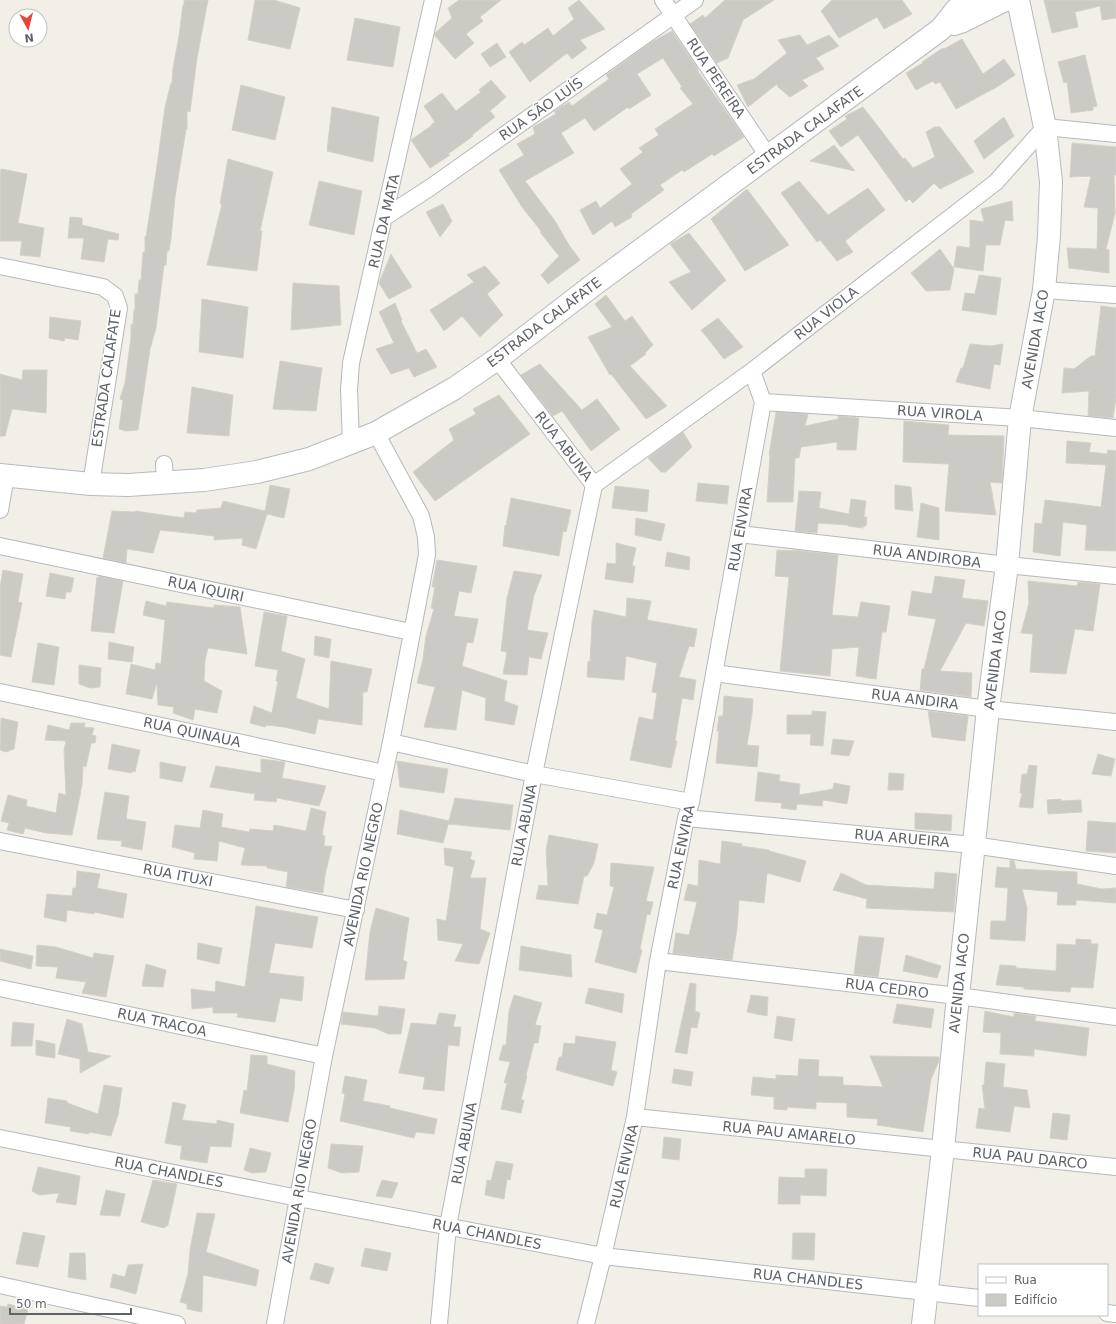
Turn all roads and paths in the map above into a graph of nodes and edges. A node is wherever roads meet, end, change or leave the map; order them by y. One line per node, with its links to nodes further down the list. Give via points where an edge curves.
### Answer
1 (663, 0): 7 (street, RUA PEREIRA)
2 (695, 0): 7 (street, RUA SÃO LUÍS)
3 (970, 0): 8 (street, ESTRADA CALAFATE, via 956,10)
4 (1005, 0): 8 (street, ESTRADA CALAFATE)
5 (1018, 0): 9 (street, AVENIDA IACO)
6 (435, 3): 12 (street, RUA DA MATA)
7 (673, 16): 11 (street, RUA PEREIRA); 12 (street, RUA SÃO LUÍS)
8 (941, 29): 11 (street, ESTRADA CALAFATE)
9 (1045, 127): 10 (street); 14 (street, AVENIDA IACO, via 1051,182); 17 (street, RUA VIOLA, via 996,182)
10 (1116, 134)
11 (768, 156): 16 (street, ESTRADA CALAFATE)
12 (385, 217): 22 (street, RUA DA MATA, via 352,363 349,390)
13 (0, 266): 24 (street, ESTRADA CALAFATE, via 102,287 114,296 119,308)
14 (1044, 290): 15 (street); 19 (street, AVENIDA IACO)
15 (1116, 295)
16 (496, 359): 21 (street, ESTRADA CALAFATE, via 455,388); 25 (street, RUA ABUNA)
17 (752, 371): 18 (street, RUA ENVIRA); 25 (street, RUA VIOLA)
18 (763, 402): 19 (street, RUA VIROLA); 27 (street, RUA ENVIRA)
19 (1020, 418): 20 (street, RUA VIROLA); 29 (street, AVENIDA IACO)
20 (1116, 428)
21 (376, 433): 22 (street, ESTRADA CALAFATE); 31 (street, AVENIDA RIO NEGRO, via 421,516 426,537 427,556)
22 (352, 443): 24 (street, ESTRADA CALAFATE, via 309,459 257,472 204,480 164,474 128,485)
23 (3, 475): 24 (street, ESTRADA CALAFATE); 26 (street)
24 (91, 484)
25 (594, 485): 38 (street, RUA ABUNA)
26 (0, 510)
27 (739, 534): 29 (street, RUA ANDIROBA); 32 (street, RUA ENVIRA)
28 (0, 546): 31 (street, RUA IQUIRI)
29 (1007, 565): 30 (street, RUA ANDIROBA); 34 (street, AVENIDA IACO)
30 (1116, 576)
31 (411, 632): 36 (street, AVENIDA RIO NEGRO)
32 (714, 674): 34 (street, RUA ANDIRA); 39 (street, RUA ENVIRA)
33 (0, 692): 37 (street, RUA QUINAUA)
34 (988, 709): 35 (street, RUA ANDIRA); 42 (street, AVENIDA IACO)
35 (1116, 722)
36 (391, 742): 37 (street, AVENIDA RIO NEGRO); 38 (street)
37 (384, 773): 44 (street, AVENIDA RIO NEGRO)
38 (534, 774): 39 (street); 55 (street, RUA ABUNA)
39 (691, 802): 40 (street, RUA ENVIRA)
40 (686, 818): 42 (street, RUA ARUEIRA); 45 (street, RUA ENVIRA)
41 (0, 841): 44 (street, RUA ITUXI)
42 (973, 845): 43 (street, RUA ARUEIRA); 47 (street, AVENIDA IACO)
43 (1116, 866)
44 (356, 910): 49 (street, AVENIDA RIO NEGRO)
45 (658, 961): 47 (street, RUA CEDRO); 50 (street, RUA ENVIRA)
46 (0, 988): 49 (street, RUA TRACOA)
47 (958, 996): 48 (street, RUA CEDRO); 52 (street, AVENIDA IACO)
48 (1116, 1017)
49 (324, 1056): 54 (street, AVENIDA RIO NEGRO)
50 (635, 1117): 52 (street, RUA PAU AMARELO); 56 (street, RUA ENVIRA)
51 (0, 1138): 54 (street, RUA CHANDLES)
52 (943, 1149): 53 (street, RUA PAU DARCO); 58 (street, AVENIDA IACO)
53 (1116, 1167)
54 (298, 1198): 55 (street, RUA CHANDLES); 61 (street, AVENIDA RIO NEGRO)
55 (448, 1226): 56 (street, RUA CHANDLES); 62 (street, RUA ABUNA)
56 (604, 1256): 58 (street, RUA CHANDLES); 63 (street, RUA ENVIRA)
57 (0, 1285): 60 (street)
58 (926, 1292): 59 (street, RUA CHANDLES); 64 (street, AVENIDA IACO)
59 (978, 1298)
60 (177, 1324)
61 (275, 1324)
62 (439, 1324)
63 (586, 1324)
64 (923, 1324)

